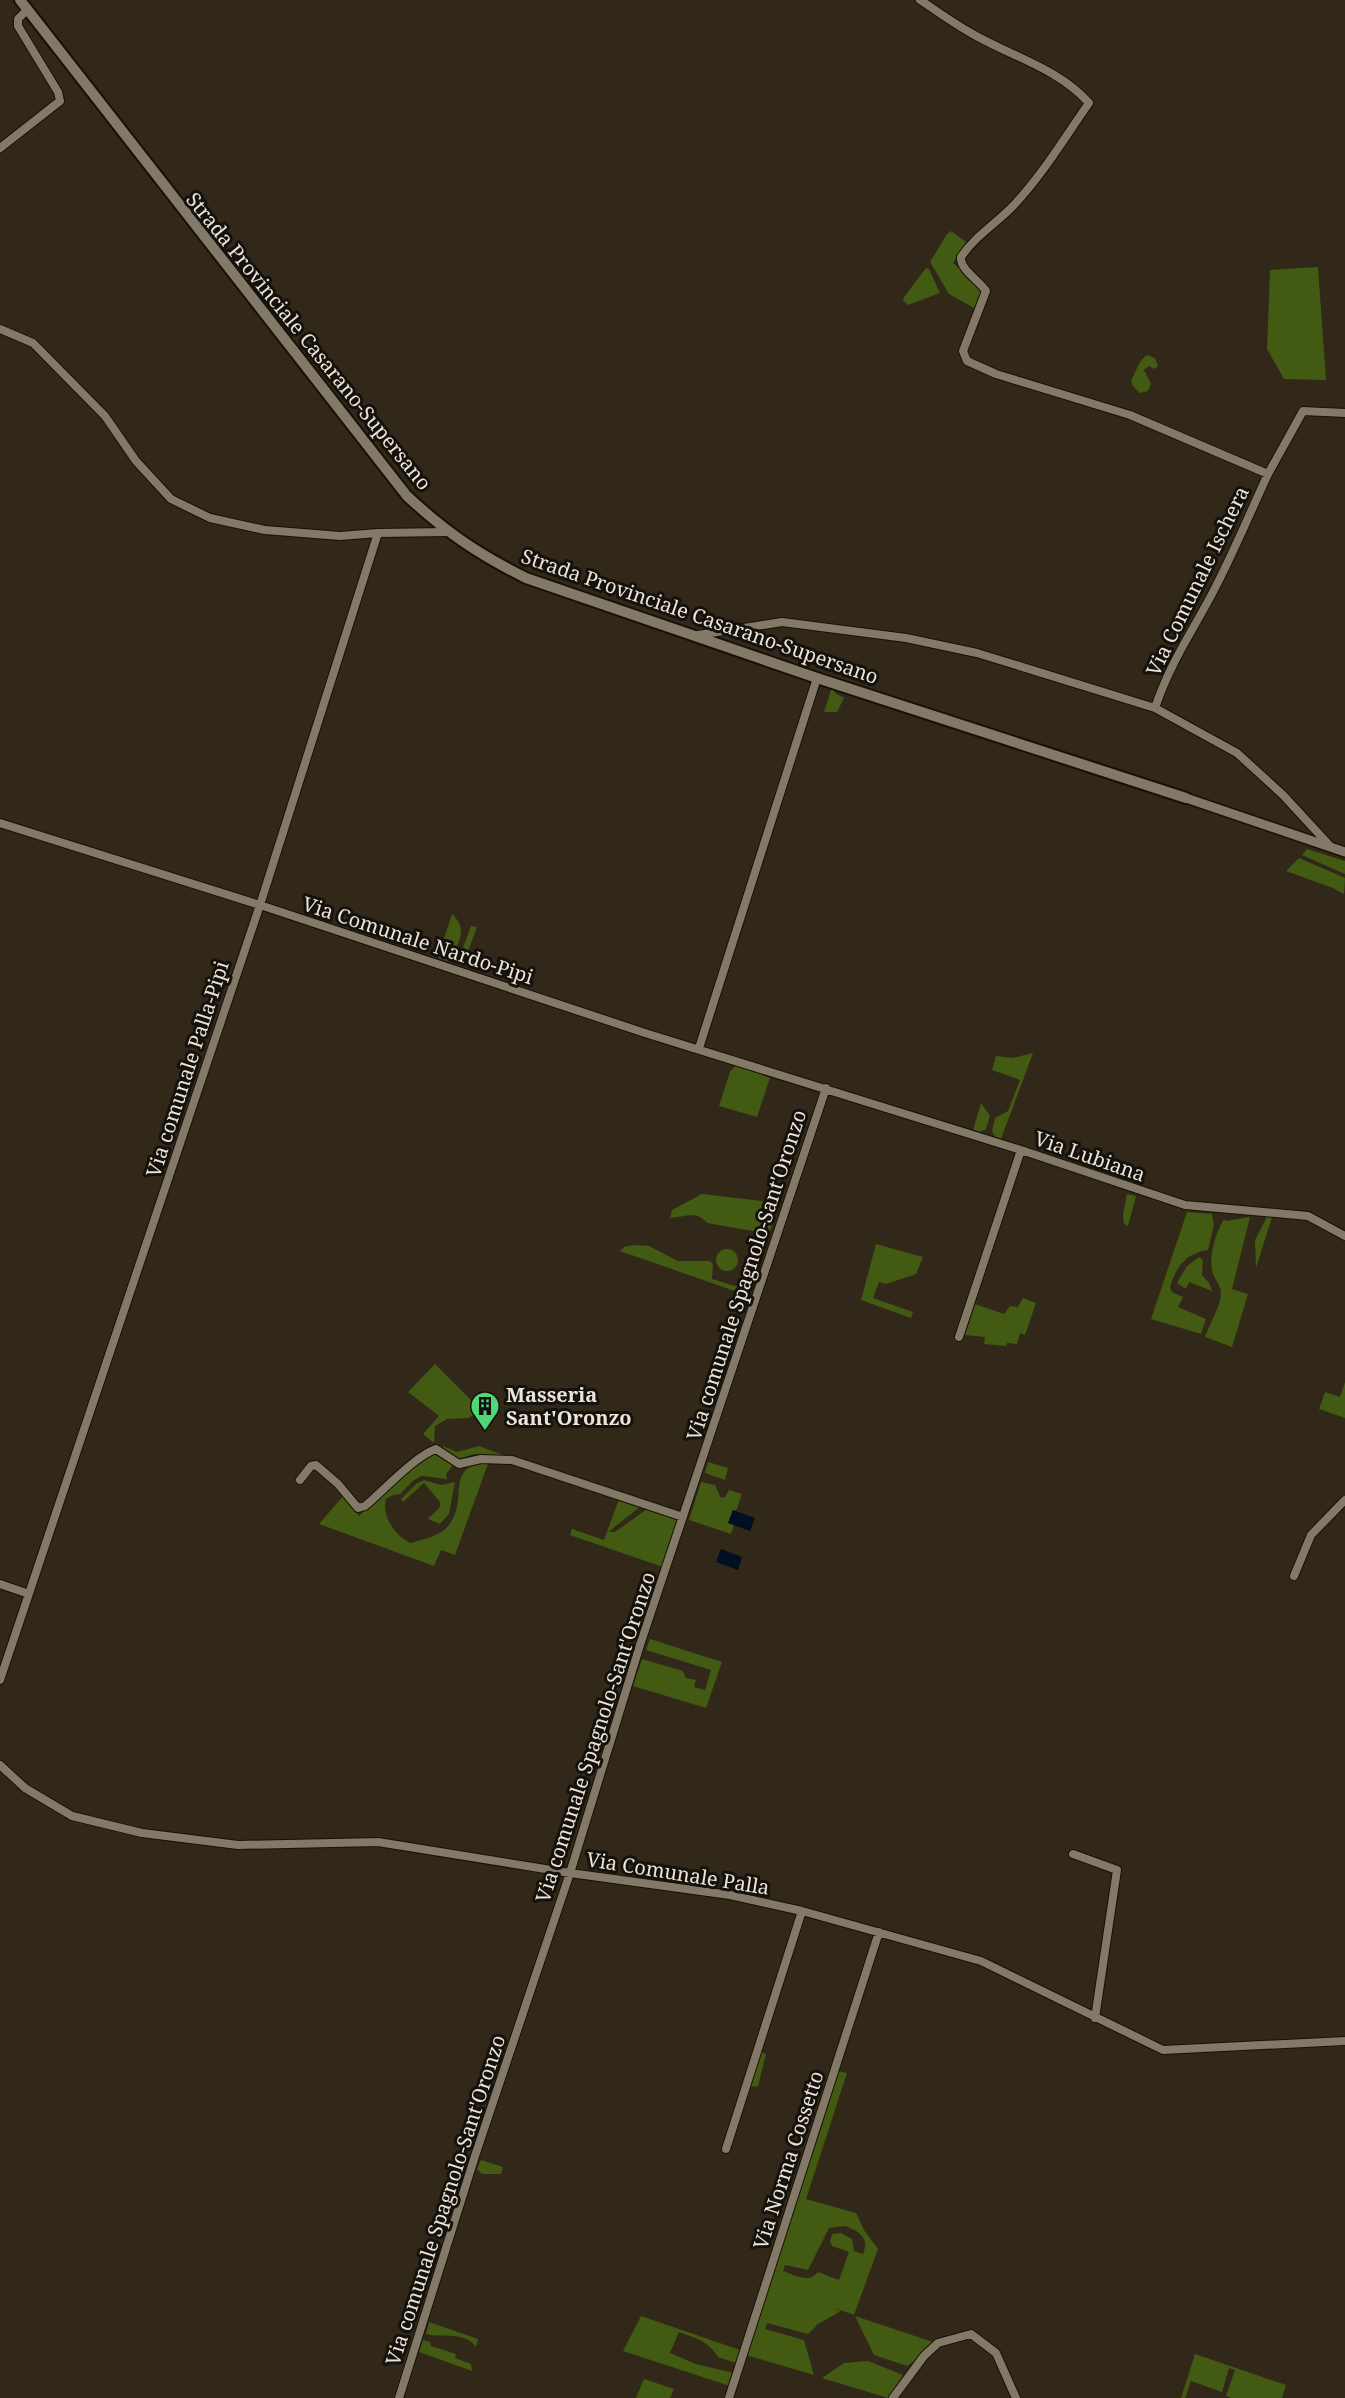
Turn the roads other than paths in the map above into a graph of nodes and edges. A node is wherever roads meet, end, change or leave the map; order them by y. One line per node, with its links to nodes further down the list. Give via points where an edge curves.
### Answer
1 (20, 0): 3 (main road, Strada Provinciale Casarano-Supersano)
2 (920, 0): 7 (street, Via Comunale Ischera, via 971,33 1050,72 1077,89 1089,103 1032,184 959,259 986,291 963,351 967,361 996,374 1130,415)
3 (27, 10): 4 (street, via 18,19 18,26 60,101); 8 (main road, Strada Provinciale Casarano-Supersano, via 407,496)
4 (0, 148)
5 (0, 329): 9 (street, via 33,344 105,416 136,461 171,499 210,518 265,530 340,536)
6 (1345, 413): 7 (street, via 1303,411)
7 (1268, 474): 12 (street, Via Comunale Ischera, via 1213,592 1177,654)
8 (447, 532): 9 (street); 10 (main road, Strada Provinciale Casarano-Supersano, via 526,578)
9 (378, 533): 17 (street, Via comunale Palla-Pipi)
10 (696, 636): 11 (main road, Strada Provinciale Casarano-Supersano); 12 (street, via 782,622 906,638 977,653)
11 (817, 678): 13 (main road, Strada Provinciale Casarano-Supersano); 18 (street)
12 (1155, 708): 15 (street, Via Comunale Ischera, via 1237,753)
13 (1186, 798): 15 (street)
14 (0, 823): 17 (street, Via Comunale Nardo-Pipi)
15 (1331, 847): 16 (street)
16 (1345, 852)
17 (260, 905): 18 (street, Via Comunale Nardo-Pipi); 28 (street, Via comunale Palla-Pipi)
18 (699, 1048): 19 (street, Via Comunale Nardo-Pipi)
19 (826, 1088): 20 (street, Via Lubiana); 25 (street, Via comunale Spagnolo-Sant'Oronzo)
20 (1021, 1149): 21 (street, Via Lubiana, via 1185,1205 1308,1216); 22 (street)
21 (1345, 1236)
22 (959, 1336)
23 (300, 1480): 25 (street, via 316,1465 358,1508 436,1449 459,1464 481,1459 512,1460)
24 (1345, 1500): 26 (street, via 1311,1535)
25 (683, 1517): 32 (street, Via comunale Spagnolo-Sant'Oronzo)
26 (1294, 1576)
27 (0, 1584): 28 (street)
28 (29, 1594): 29 (street, Via comunale Palla-Pipi)
29 (0, 1680)
30 (0, 1765): 32 (street, Via Comunale Palla, via 25,1788 72,1816 142,1833 238,1845 378,1842)
31 (1073, 1854): 35 (street, via 1117,1870)
32 (570, 1873): 33 (street, Via Comunale Palla, via 730,1895); 38 (street, Via comunale Spagnolo-Sant'Oronzo)
33 (802, 1911): 34 (street, Via Comunale Palla); 37 (street)
34 (879, 1932): 35 (street, Via Comunale Palla, via 981,1961); 39 (street, Via Norma Cossetto)
35 (1095, 2018): 36 (street, Via Comunale Palla, via 1163,2050)
36 (1345, 2041)
37 (726, 2149)
38 (399, 2398)
39 (729, 2398)
40 (893, 2398): 41 (street, via 938,2343 971,2334 996,2353)
41 (1016, 2398)

